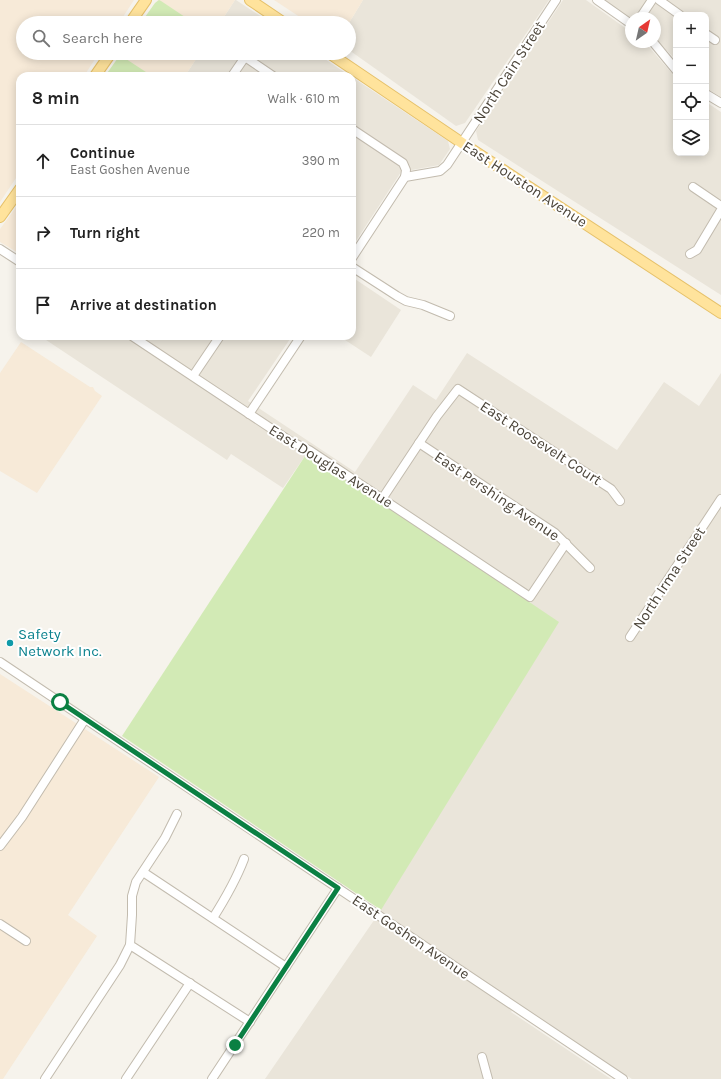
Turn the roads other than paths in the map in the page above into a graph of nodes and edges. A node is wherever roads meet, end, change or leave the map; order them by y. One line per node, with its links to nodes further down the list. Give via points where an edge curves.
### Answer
1 (146, 0): 9 (main road)
2 (250, 0): 10 (main road)
3 (556, 0): 26 (street, North Cain Street)
4 (597, 0): 11 (street)
5 (652, 0): 7 (street)
6 (659, 0): 8 (street)
7 (644, 12)
8 (676, 12)
9 (135, 16)
10 (274, 16)
11 (625, 20)
12 (709, 36): 13 (street)
13 (715, 40)
14 (658, 48): 19 (street)
15 (105, 60): 20 (main road)
16 (243, 60): 21 (street)
17 (249, 60): 22 (street)
18 (339, 60): 26 (main road, East Houston Avenue)
19 (673, 66)
20 (98, 72)
21 (235, 72)
22 (267, 72)
23 (709, 96): 24 (street)
24 (721, 103)
25 (356, 134): 27 (street, via 403,163)
26 (462, 143): 27 (street, North Cain Street, via 442,170); 38 (main road, East Houston Avenue)
27 (405, 177): 34 (street)
28 (692, 187): 30 (street)
29 (16, 195): 32 (main road)
30 (721, 206)
31 (721, 210): 35 (street, via 697,250)
32 (0, 217)
33 (0, 249): 36 (street)
34 (356, 252)
35 (690, 254)
36 (16, 259)
37 (356, 270): 39 (street, via 406,301)
38 (721, 313)
39 (450, 316)
40 (140, 340): 43 (street, East Douglas Avenue)
41 (217, 340): 43 (street)
42 (298, 340): 44 (street)
43 (193, 376): 44 (street, East Douglas Avenue)
44 (249, 414): 46 (street, East Douglas Avenue)
45 (419, 442): 46 (street); 48 (street, East Roosevelt Court, via 458,388 611,489); 49 (street, East Pershing Avenue, via 555,532)
46 (382, 499): 49 (street, East Douglas Avenue, via 530,596)
47 (721, 499): 51 (street, North Irma Street)
48 (620, 501)
49 (566, 543): 50 (street, East Pershing Avenue)
50 (590, 568)
51 (630, 637)
52 (0, 662): 53 (street, East Goshen Avenue)
53 (85, 719): 55 (street, via 10,835); 58 (street, East Goshen Avenue)
54 (177, 814): 57 (street)
55 (0, 846)
56 (244, 859): 59 (street, via 238,876)
57 (143, 872): 59 (street); 62 (street, via 136,882 132,896)
58 (338, 888): 63 (street); 71 (street, East Goshen Avenue)
59 (213, 918): 63 (street)
60 (0, 924): 61 (street)
61 (26, 941)
62 (130, 945): 64 (street); 67 (street, via 120,965)
63 (286, 967): 65 (street)
64 (190, 983): 65 (street); 68 (street)
65 (250, 1022): 69 (street)
66 (482, 1057): 70 (street)
67 (46, 1079)
68 (126, 1079)
69 (212, 1079)
70 (488, 1079)
71 (623, 1079)

